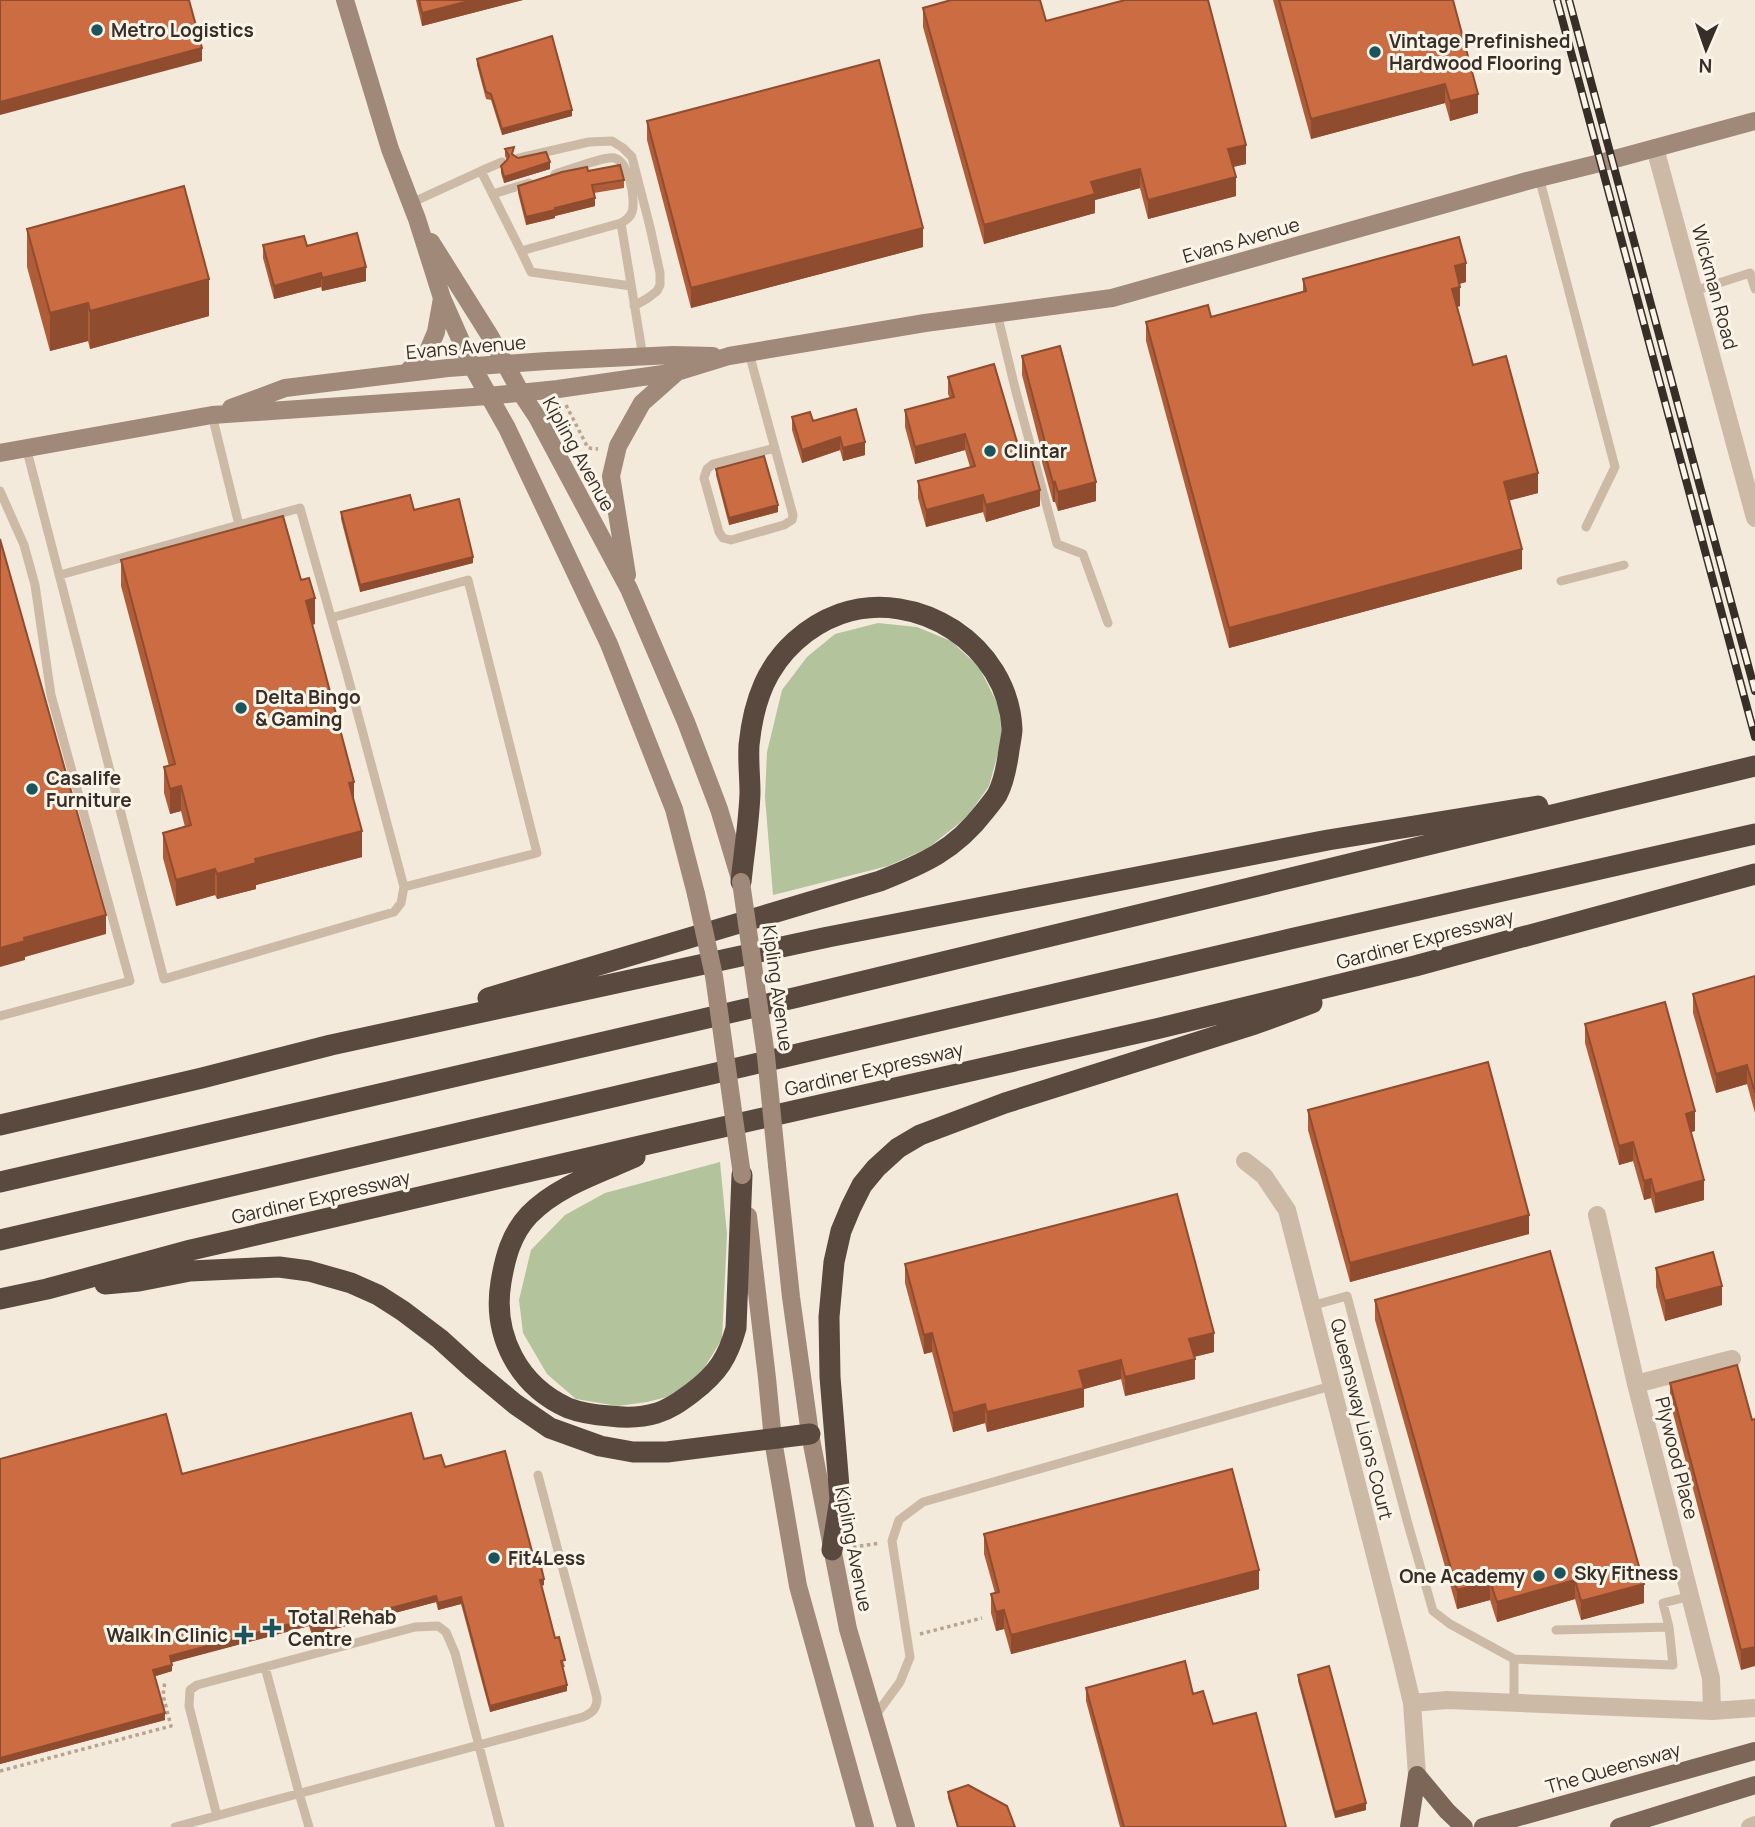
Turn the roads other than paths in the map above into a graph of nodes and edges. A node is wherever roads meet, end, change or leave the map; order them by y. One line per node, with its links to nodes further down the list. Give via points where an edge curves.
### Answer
1 (345, 0): 9 (main road, Kipling Avenue, via 390,149)
2 (1755, 121): 3 (main road, Evans Avenue)
3 (1655, 148): 7 (main road, Evans Avenue); 15 (street, Wickman Road)
4 (519, 158): 17 (lane, via 612,141 632,157 660,273 657,291)
5 (502, 162): 6 (lane)
6 (481, 171): 8 (lane); 9 (lane)
7 (1539, 177): 18 (main road, Evans Avenue, via 1112,298); 35 (lane, via 1615,467)
8 (493, 194): 10 (lane, via 614,158 623,163 633,197 633,209); 11 (lane)
9 (414, 211): 16 (main road, Kipling Avenue); 22 (main road, Kipling Avenue)
10 (621, 223): 11 (lane); 13 (lane)
11 (521, 251): 13 (lane, via 531,272)
12 (1753, 273): 14 (lane); 15 (lane)
13 (631, 286): 17 (lane)
14 (1755, 289)
15 (1694, 291): 33 (street, Wickman Road)
16 (442, 298): 23 (main road, Kipling Avenue); 25 (main road, via 428,351)
17 (634, 306): 21 (lane)
18 (997, 313): 19 (main road, Evans Avenue); 41 (lane, via 1057,544 1083,554)
19 (749, 353): 20 (main road, Evans Avenue); 30 (lane)
20 (729, 356): 21 (main road, Evans Avenue); 24 (main road, Evans Avenue)
21 (643, 357): 22 (main road, Evans Avenue)
22 (506, 363): 23 (main road, Evans Avenue); 26 (main road, Kipling Avenue)
23 (472, 366): 25 (main road, Evans Avenue); 27 (main road, Kipling Avenue)
24 (677, 372): 26 (main road, Evans Avenue); 39 (main road, via 642,403 618,446 611,476)
25 (406, 373): 28 (main road, Evans Avenue, via 285,388)
26 (522, 393): 27 (main road, Evans Avenue); 39 (main road, Kipling Avenue)
27 (488, 396): 28 (main road, Evans Avenue); 54 (main road, Kipling Avenue, bridge, via 609,644 674,808 714,976)
28 (212, 415): 29 (main road, Evans Avenue); 34 (lane)
29 (26, 447): 31 (main road, Evans Avenue); 37 (lane)
30 (775, 448): 30 (lane, via 707,469 704,478 723,538 731,540 792,520)
31 (0, 453)
32 (0, 491): 49 (lane, via 24,545 35,585 51,695 130,981)
33 (1755, 518)
34 (239, 525): 37 (lane); 40 (lane, via 300,508)
35 (1586, 527)
36 (1624, 565): 38 (lane)
37 (60, 575): 47 (lane, via 164,979 394,912)
38 (1561, 581)
39 (629, 589): 46 (main road, Kipling Avenue, via 687,722)
40 (331, 618): 47 (lane); 47 (lane, via 468,580 537,853)
41 (1108, 623)
42 (1755, 766): 43 (highway)
43 (1699, 780): 50 (highway, via 1328,840 828,937); 55 (highway, via 798,997)
44 (1755, 834): 57 (highway, Gardiner Expressway)
45 (1755, 874): 48 (highway, Gardiner Expressway)
46 (741, 882): 50 (highway, via 754,715 763,685 795,641 822,621 882,606 918,612 947,624 970,641 984,656 1007,700 1012,729 997,795 961,838 942,852 880,881); 64 (main road, Kipling Avenue, bridge)
47 (404, 887)
48 (1415, 966): 52 (highway, Gardiner Expressway); 67 (highway, via 932,1130 876,1168 851,1207 834,1262 830,1377 840,1499)
49 (0, 1016)
50 (331, 1045): 51 (highway)
51 (0, 1125)
52 (683, 1136): 54 (highway, via 566,1187 528,1216 515,1234 505,1259 500,1312 511,1354 540,1391 569,1408 594,1415 641,1417 675,1405 706,1382 723,1362 736,1328); 58 (highway, Gardiner Expressway)
53 (1245, 1161): 60 (street, Queensway Lions Court, via 1264,1176 1287,1210)
54 (742, 1175): 65 (main road, Kipling Avenue)
55 (0, 1182)
56 (1597, 1215): 62 (street, Plywood Place)
57 (0, 1240)
58 (47, 1289): 59 (highway, Gardiner Expressway); 65 (highway, via 242,1268 309,1271 351,1283 403,1311 550,1428 600,1446 634,1452)
59 (0, 1299)
60 (1311, 1306): 63 (street, Queensway Lions Court); 71 (lane, via 1347,1296 1433,1611)
61 (1732, 1359): 62 (street)
62 (1636, 1384): 68 (street, Plywood Place)
63 (1331, 1385): 73 (street, Queensway Lions Court); 77 (lane, via 923,1503 899,1520 892,1541 910,1657 900,1682)
64 (810, 1434): 65 (highway); 67 (main road, Kipling Avenue)
65 (773, 1440): 88 (main road, Kipling Avenue, via 798,1586)
66 (538, 1475): 78 (lane, via 597,1703 592,1713 583,1717)
67 (832, 1550): 77 (main road, Kipling Avenue, via 848,1629)
68 (1690, 1596): 69 (lane, via 1663,1602); 76 (street, Plywood Place, via 1711,1678)
69 (1669, 1627): 70 (lane); 71 (lane, via 1673,1665)
70 (1556, 1630)
71 (1514, 1659): 74 (lane)
72 (265, 1667): 78 (lane, via 415,1627 438,1626 446,1632 455,1653); 82 (lane); 83 (lane, via 190,1690 189,1706)
73 (1412, 1703): 74 (street); 80 (street)
74 (1514, 1703): 76 (street)
75 (1755, 1708): 76 (street)
76 (1713, 1711)
77 (874, 1717): 89 (main road, Kipling Avenue)
78 (479, 1745): 82 (lane); 87 (lane)
79 (1755, 1751): 92 (main road, The Queensway)
80 (1417, 1775): 90 (main road); 91 (main road)
81 (1750, 1787): 93 (main road)
82 (299, 1793): 83 (lane); 86 (lane)
83 (217, 1816): 85 (lane)
84 (1755, 1825): 94 (street)
85 (175, 1827)
86 (309, 1827)
87 (500, 1827)
88 (865, 1827)
89 (906, 1827)
90 (1409, 1827)
91 (1464, 1827)
92 (1483, 1827)
93 (1619, 1827)
94 (1750, 1827)

